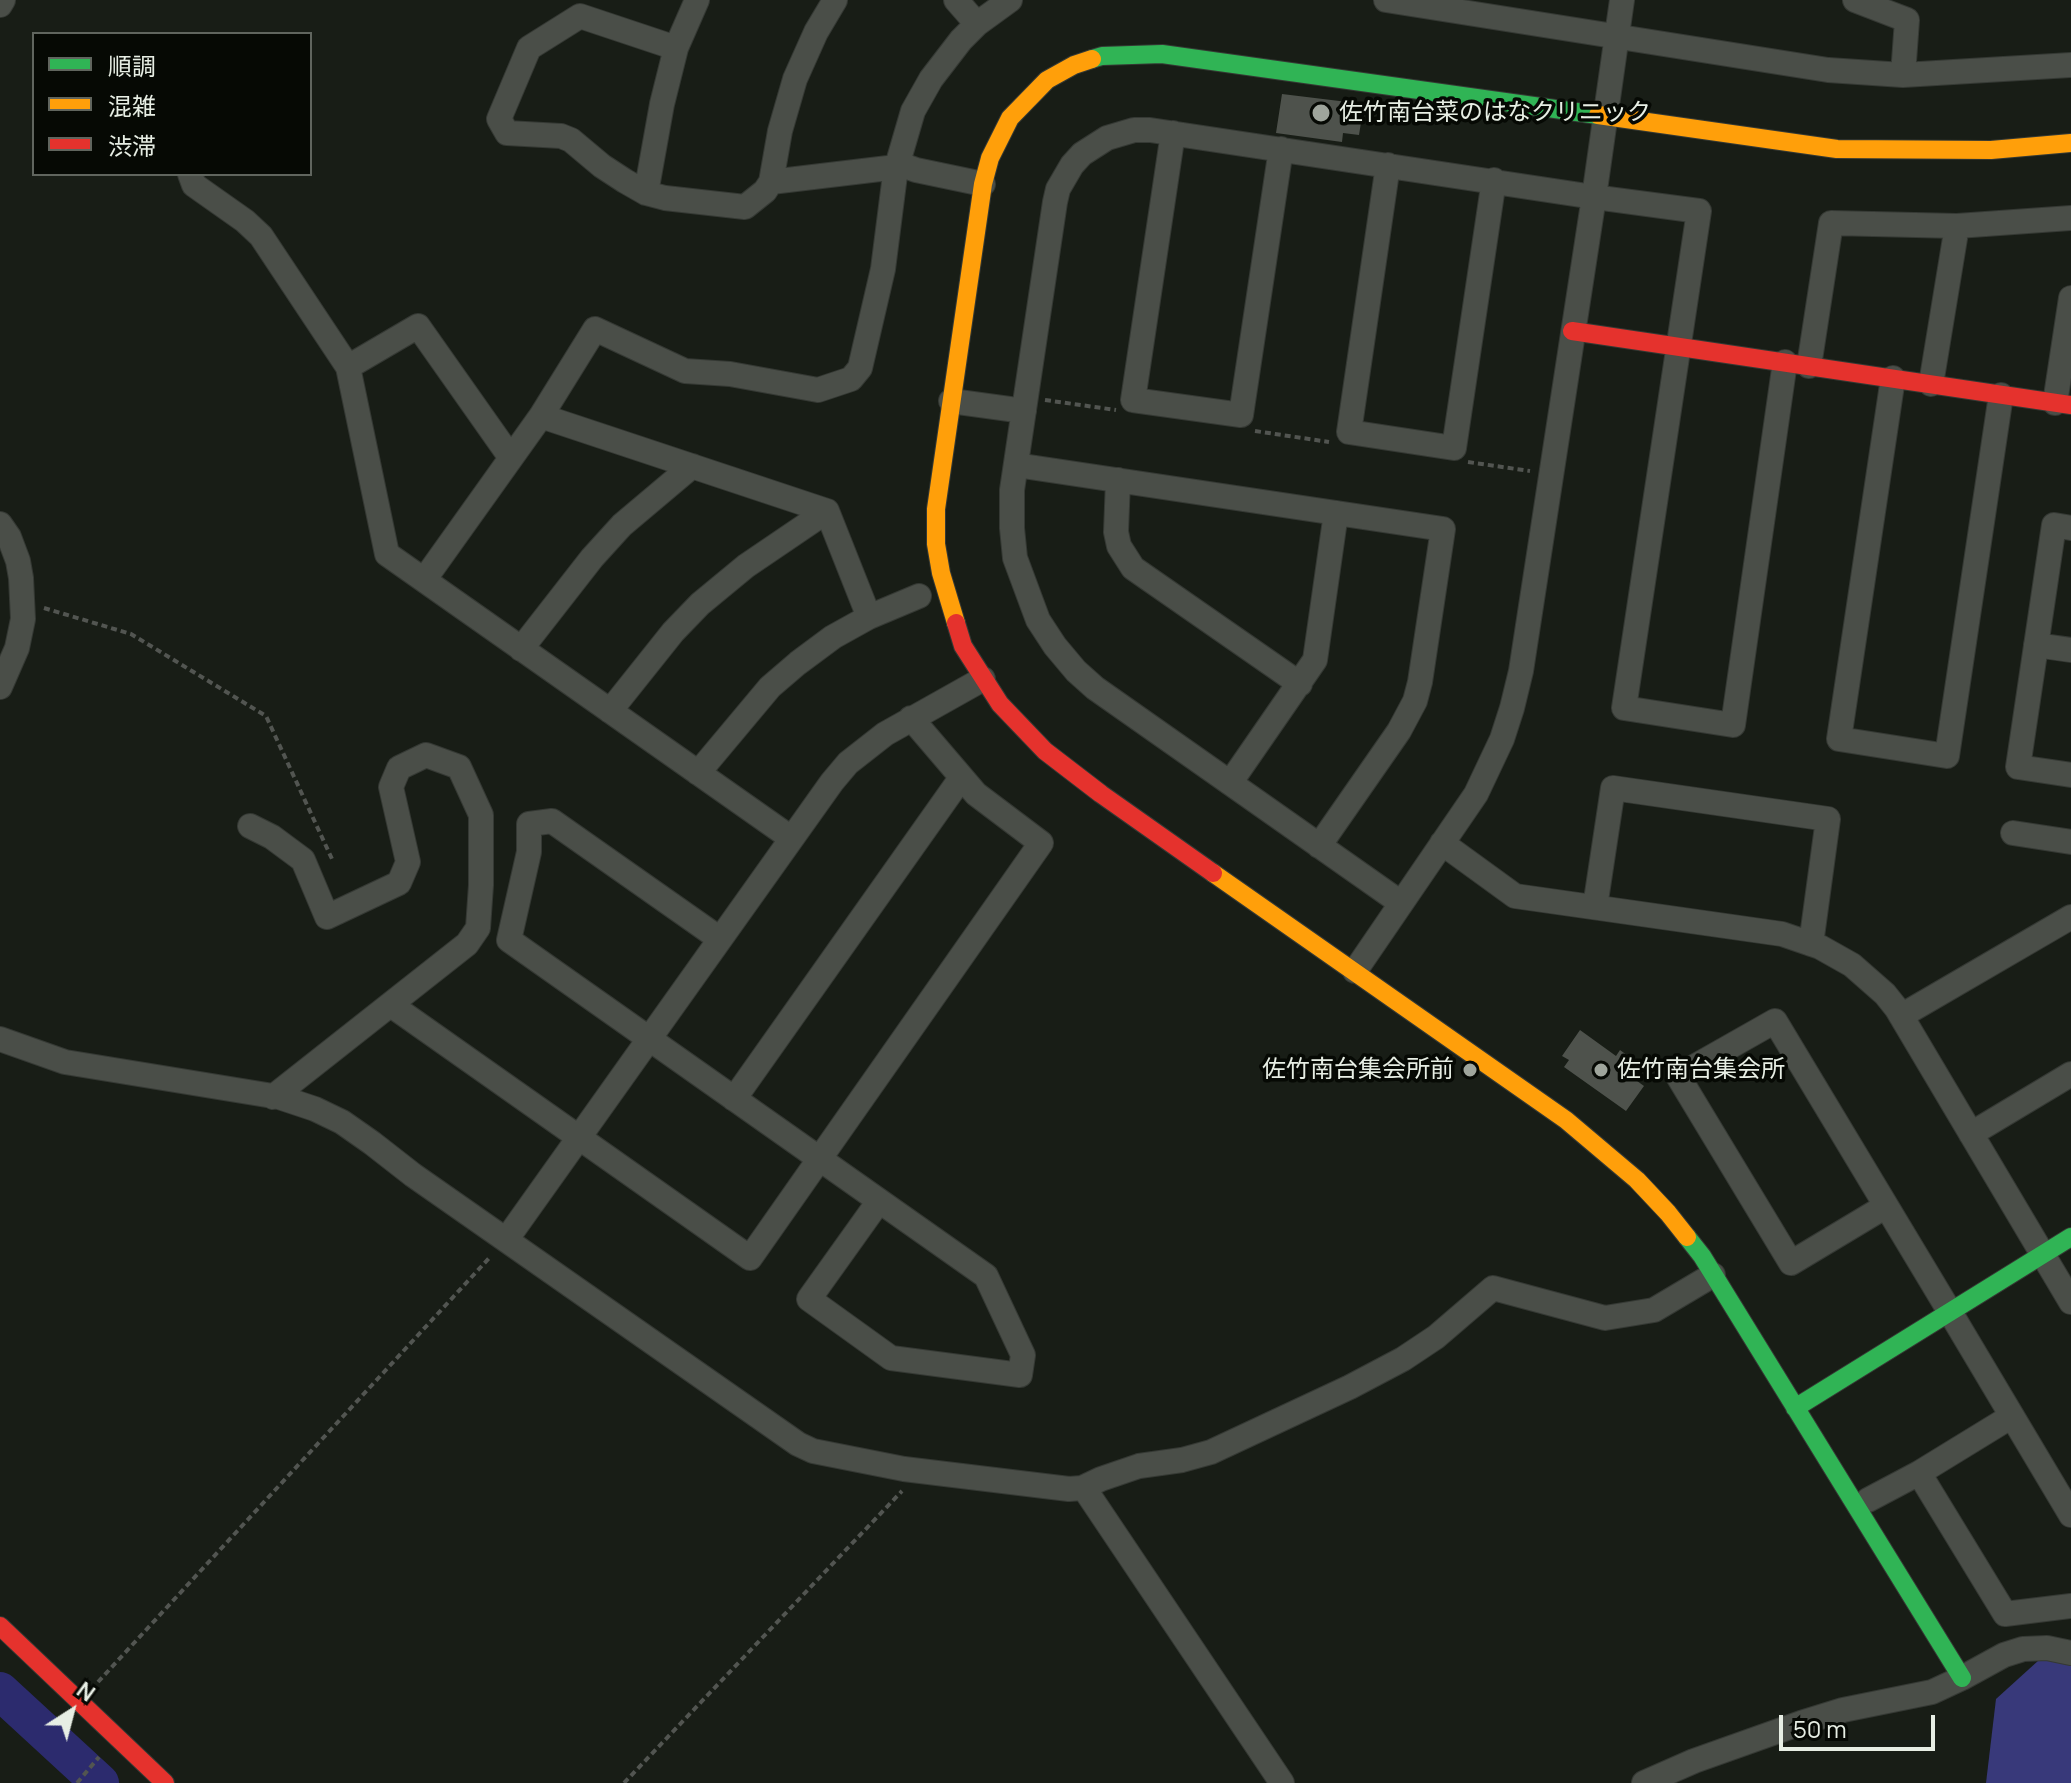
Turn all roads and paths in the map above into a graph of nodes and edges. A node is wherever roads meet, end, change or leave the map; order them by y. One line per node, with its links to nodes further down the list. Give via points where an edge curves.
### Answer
1 (3, 0): 9 (street)
2 (697, 0): 12 (street)
3 (835, 0): 23 (street, via 795,79)
4 (956, 0): 10 (street)
5 (1010, 0): 10 (street)
6 (1386, 0): 11 (street)
7 (1622, 0): 11 (street)
8 (1855, 0): 14 (street, via 1907,20)
9 (0, 5)
10 (977, 24): 20 (street, via 931,79 913,111)
11 (1616, 35): 14 (street, via 1828,70); 15 (street)
12 (676, 48): 25 (street); 25 (street, via 580,16 529,48 499,119 507,133 571,140)
13 (2071, 65): 14 (street)
14 (1903, 75)
15 (1605, 118): 17 (street, via 1837,149 1991,150); 24 (street, via 1162,54 1102,56 1047,80 1026,100 999,138); 26 (street)
16 (1173, 133): 18 (street); 18 (street, via 1133,400 1241,415); 39 (street, via 1134,130 1107,138 1082,154 1058,189)
17 (2071, 143)
18 (1281, 149): 19 (street)
19 (1388, 165): 22 (street); 22 (street, via 1349,432 1454,448)
20 (900, 167): 23 (street); 24 (street); 41 (street, via 883,269 860,368 851,379 818,390 685,371 595,329)
21 (191, 176): 33 (street, via 194,185 261,236)
22 (1494, 180): 26 (street)
23 (771, 182): 25 (street, via 745,207)
24 (983, 184): 37 (street)
25 (646, 193)
26 (1594, 197): 30 (street); 31 (street, via 1699,211)
27 (2071, 218): 28 (street)
28 (1957, 226): 32 (street, via 1831,223); 35 (street)
29 (2071, 298): 38 (street)
30 (1572, 331): 31 (street); 74 (street, via 1512,708 1476,794)
31 (1679, 346): 32 (street); 32 (street, via 1624,708 1733,725)
32 (1797, 364): 34 (street)
33 (348, 367): 44 (street, via 418,326); 54 (street, via 387,554)
34 (1893, 378): 35 (street); 36 (street, via 1839,739 1947,756)
35 (1931, 384): 36 (street)
36 (2001, 395): 38 (street)
37 (951, 401): 39 (street); 61 (street, via 936,544 963,646)
38 (2063, 404)
39 (1029, 405): 40 (path); 46 (street)
40 (1128, 412)
41 (541, 416): 44 (street); 47 (street)
42 (1251, 430): 43 (path)
43 (1329, 441)
44 (511, 458): 54 (street)
45 (1468, 462): 48 (path)
46 (1016, 465): 49 (street); 69 (street, via 1015,558 1038,620 1055,646 1095,688)
47 (692, 466): 50 (street); 59 (street, via 622,525)
48 (1530, 471)
49 (1118, 480): 51 (street); 62 (street, via 1116,532 1133,568)
50 (827, 511): 57 (street); 64 (street, via 700,604)
51 (1336, 513): 62 (street, via 1315,660); 75 (street, via 1443,529 1415,701)
52 (0, 524): 56 (street, via 18,561)
53 (2071, 528): 58 (street, via 2054,525)
54 (424, 580): 59 (street)
55 (919, 596): 57 (street)
56 (22, 601): 63 (street, via 22,629); 76 (path, via 131,634 266,716)
57 (869, 617): 66 (street, via 833,637 770,687)
58 (2036, 645): 60 (street); 67 (street, via 2018,767)
59 (521, 649): 64 (street)
60 (2071, 650)
61 (983, 679): 65 (street); 82 (street, via 1045,751)
62 (1300, 684): 69 (street)
63 (0, 687)
64 (610, 711): 66 (street)
65 (911, 718): 68 (street); 72 (street, via 848,763)
66 (698, 773): 72 (street)
67 (2071, 775)
68 (961, 778): 89 (street); 92 (street, via 1041,843)
69 (1230, 783): 75 (street)
70 (250, 826): 83 (street, via 303,860 327,917 399,883 408,862 391,787 399,768 426,755 459,767 481,815 478,928 467,944)
71 (2013, 833): 73 (street)
72 (791, 838): 80 (street)
73 (2071, 842)
74 (1442, 843): 77 (street); 78 (street, via 1515,896)
75 (1319, 846): 77 (street)
76 (332, 859)
77 (1401, 903): 82 (street)
78 (1595, 907): 81 (street, via 1782,934); 81 (street, via 1613,788 1828,819)
79 (2071, 917): 84 (street)
80 (720, 939): 86 (street); 86 (street, via 552,821 529,824 529,852 509,940)
81 (1811, 944): 84 (street, via 1852,965)
82 (1355, 971): 98 (street, via 1600,1147 1668,1213)
83 (391, 1005): 88 (street); 91 (street)
84 (1901, 1016): 90 (street)
85 (0, 1039): 88 (street, via 65,1062)
86 (649, 1039): 89 (street); 91 (street)
87 (2071, 1074): 90 (street)
88 (273, 1097): 96 (street, via 342,1122)
89 (734, 1099): 92 (street)
90 (1971, 1134): 97 (street)
91 (579, 1137): 92 (street, via 750,1258); 96 (street)
92 (819, 1159): 93 (street)
93 (879, 1201): 93 (street, via 986,1276 1023,1355 1020,1375 891,1358 809,1299)
94 (1886, 1206): 94 (street, via 1775,1021 1678,1076 1791,1263); 100 (street)
95 (2071, 1237): 97 (street)
96 (506, 1240): 104 (street, via 813,1451 904,1469); 112 (path)
97 (2043, 1254): 99 (street); 100 (street)
98 (1713, 1275): 101 (street); 104 (street, via 1654,1310 1605,1318 1493,1288 1436,1337 1350,1387 1211,1452 1139,1466)
99 (2071, 1302)
100 (1950, 1312): 101 (street); 102 (street)
101 (1795, 1408): 111 (street)
102 (2012, 1416): 103 (street); 107 (street)
103 (1919, 1473): 106 (street); 108 (street, via 2005,1614)
104 (1084, 1488): 117 (street)
105 (904, 1489): 116 (path)
106 (1868, 1500)
107 (2071, 1515)
108 (2071, 1606)
109 (0, 1626): 112 (street)
110 (2071, 1653): 111 (street, via 2023,1649)
111 (1962, 1678): 118 (street, via 1932,1692 1801,1723)
112 (80, 1701): 115 (street)
113 (99, 1758): 114 (path)
114 (77, 1783)
115 (165, 1783)
116 (624, 1783)
117 (1282, 1783)
118 (1644, 1783)

